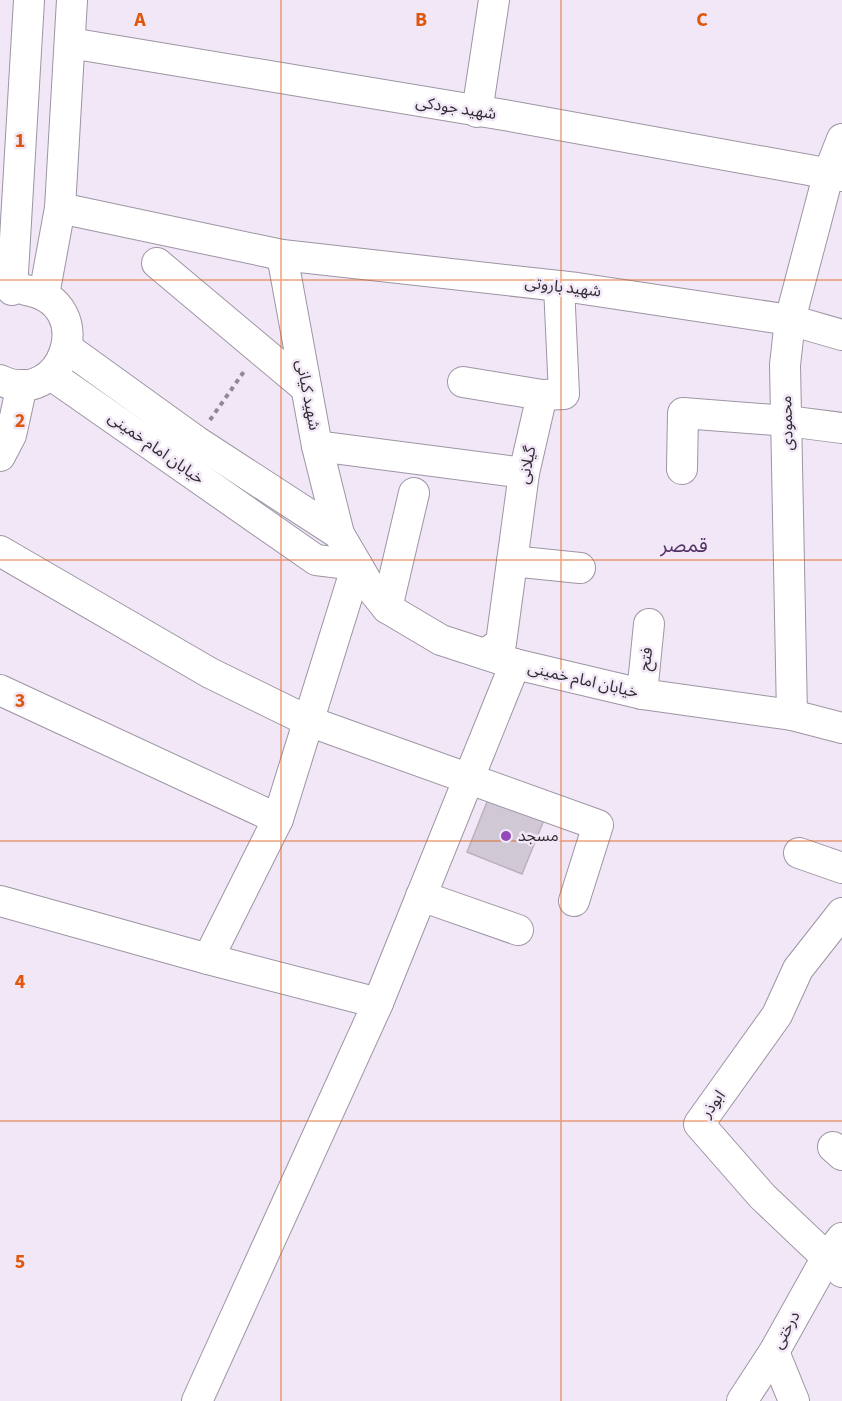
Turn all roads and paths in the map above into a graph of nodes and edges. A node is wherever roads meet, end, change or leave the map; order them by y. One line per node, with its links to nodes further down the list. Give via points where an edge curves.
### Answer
1 (72, 0): 4 (street)
2 (494, 0): 5 (street)
3 (26, 1): 12 (street)
4 (70, 43): 5 (street, شهید جودکی); 8 (street)
5 (477, 112): 7 (street, شهید جودکی)
6 (842, 139): 7 (street, محمودی)
7 (836, 174): 14 (street, محمودی)
8 (60, 208): 9 (street, شهید باروتی); 13 (street)
9 (282, 255): 11 (street, شهید باروتی); 21 (street, شهید کیانی)
10 (157, 263): 17 (street)
11 (559, 286): 14 (street, شهید باروتی); 22 (street, via 564,394)
12 (6, 292): 13 (street, via 29,290)
13 (44, 295): 16 (street, via 64,318)
14 (790, 320): 15 (street, شهید باروتی); 23 (street, محمودی, via 785,365)
15 (842, 334)
16 (67, 348): 18 (street); 25 (street, خیابان امام خمینی)
17 (260, 348): 21 (street); 25 (path)
18 (51, 375): 19 (street, via 37,382); 34 (street, خیابان امام خمینی, via 316,560)
19 (11, 382): 27 (street, via 11,435)
20 (463, 382): 22 (street)
21 (306, 388): 26 (street, شهید کیانی)
22 (542, 395): 29 (street, گیلانی)
23 (787, 421): 24 (street); 28 (street, via 683,414); 42 (street, محمودی)
24 (842, 428)
25 (196, 441): 31 (street, خیابان امام خمینی)
26 (317, 446): 29 (street); 31 (street, شهید کیانی)
27 (0, 456)
28 (682, 469)
29 (524, 473): 33 (street, گیلانی)
30 (414, 493): 36 (street)
31 (339, 534): 34 (street, خیابان امام خمینی)
32 (0, 551): 43 (street, via 210,673)
33 (512, 561): 35 (street); 38 (street, گیلانی, via 501,643)
34 (357, 565): 36 (street, خیابان امام خمینی); 43 (street)
35 (580, 568)
36 (387, 608): 38 (street, خیابان امام خمینی, via 441,640)
37 (650, 624): 41 (street, فتح)
38 (485, 654): 39 (street, خیابان امام خمینی)
39 (515, 664): 41 (street, خیابان امام خمینی); 45 (street)
40 (0, 690): 46 (street)
41 (642, 694): 42 (street, خیابان امام خمینی)
42 (792, 715): 44 (street, خیابان امام خمینی)
43 (308, 721): 45 (street); 46 (street)
44 (842, 728)
45 (468, 779): 49 (street); 51 (street, via 598,825)
46 (278, 819): 54 (street)
47 (799, 853): 48 (street)
48 (842, 868)
49 (421, 896): 53 (street); 55 (street)
50 (0, 901): 54 (street)
51 (574, 901)
52 (839, 923): 56 (street, ابوذر, via 798,969 777,1015 699,1124 762,1197)
53 (518, 930)
54 (208, 959): 55 (street)
55 (378, 1003): 58 (street)
56 (837, 1256): 57 (street, درختی)
57 (774, 1352): 59 (street, درختی); 60 (street)
58 (197, 1401)
59 (742, 1401)
60 (794, 1401)

